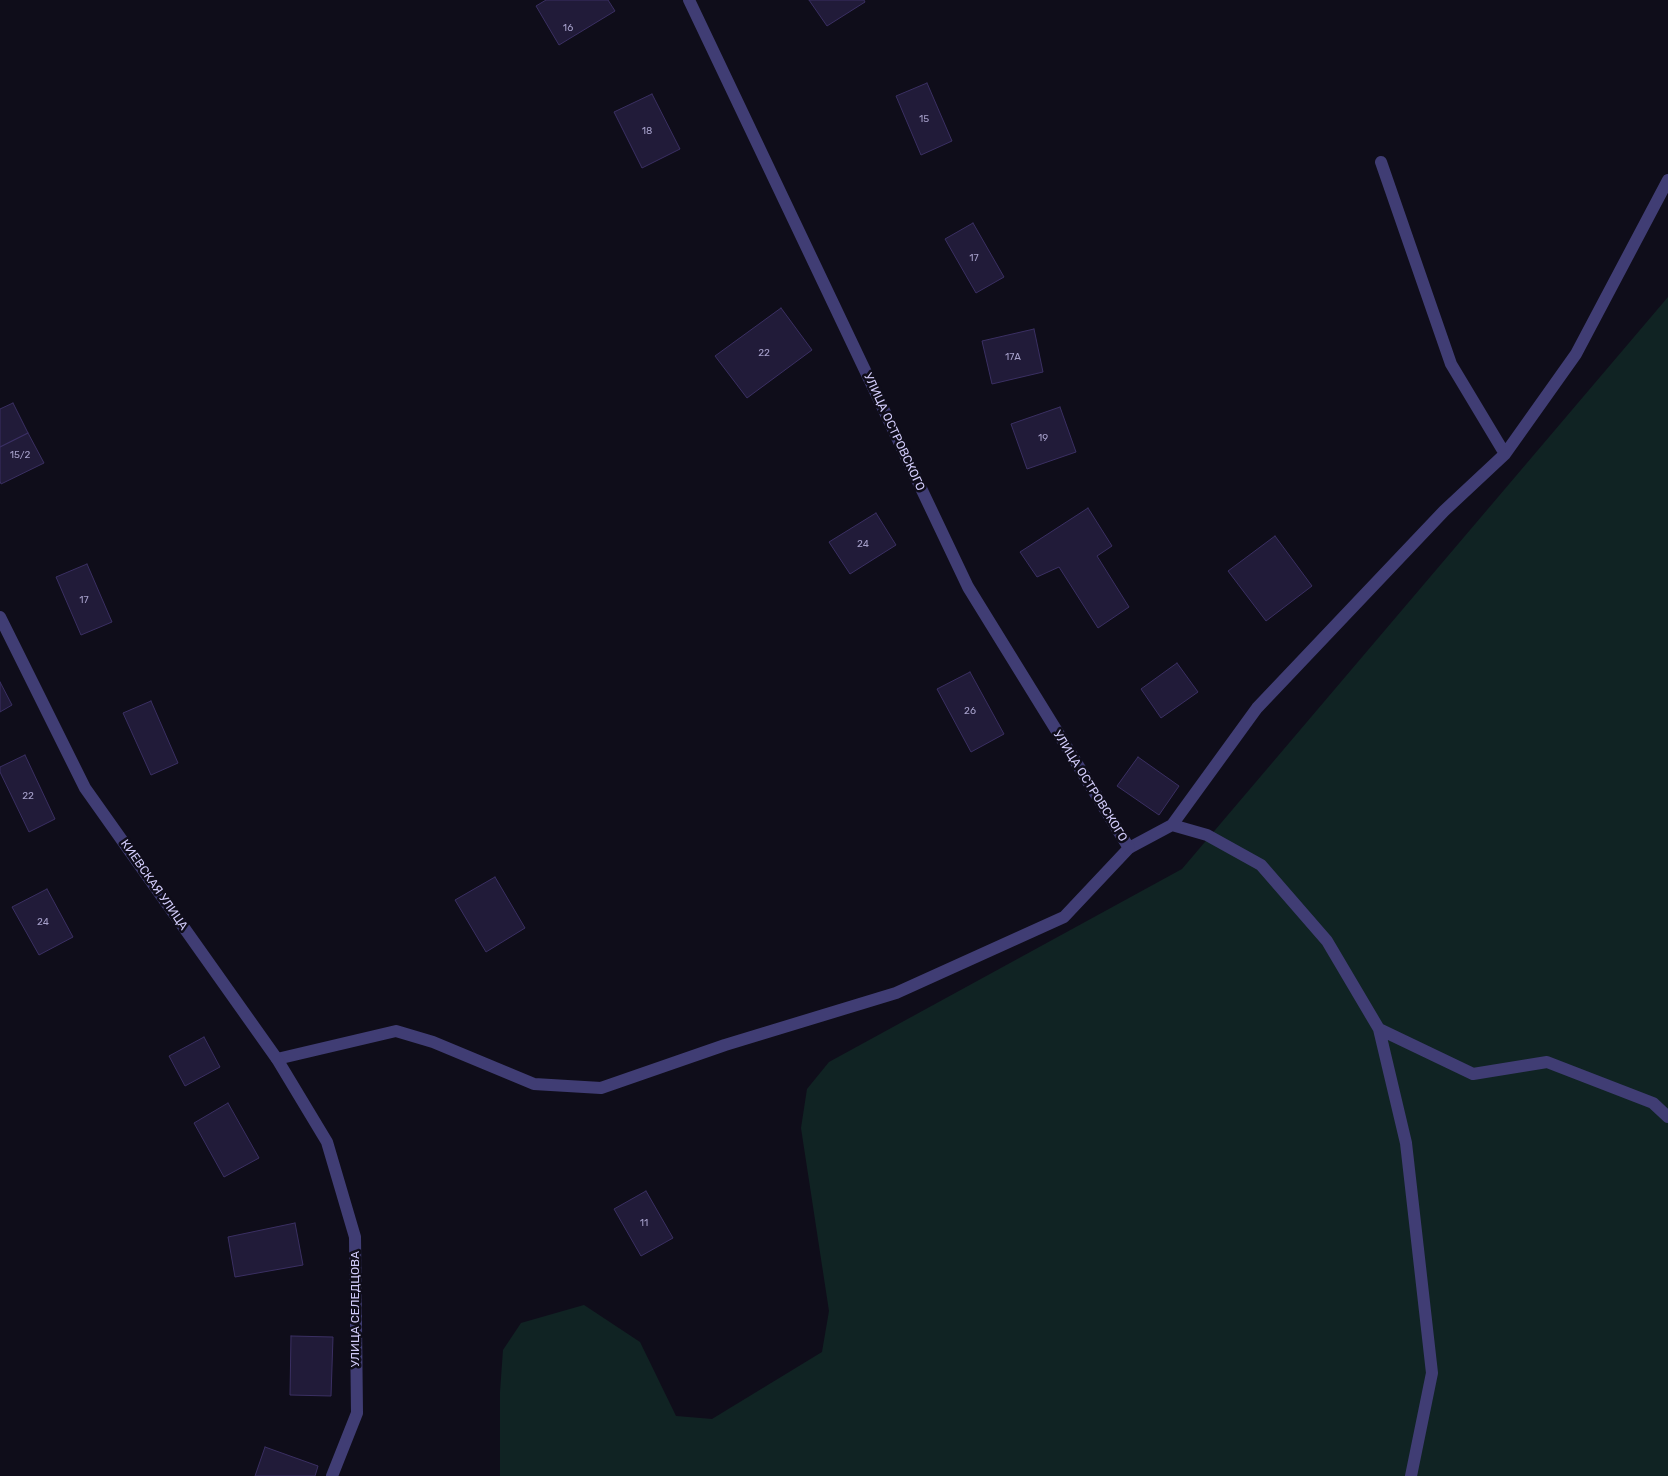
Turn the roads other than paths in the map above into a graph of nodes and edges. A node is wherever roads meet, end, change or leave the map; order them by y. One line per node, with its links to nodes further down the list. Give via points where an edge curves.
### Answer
1 (689, 0): 7 (street, УЛИЦА ОСТРОВСКОГО, via 968,587)
2 (1381, 162): 4 (street, via 1451,364)
3 (1668, 180): 4 (street, via 1576,354)
4 (1505, 454): 6 (street, via 1444,511 1257,708)
5 (0, 617): 9 (street, КИЕВСКАЯ УЛИЦА, via 85,788)
6 (1172, 826): 7 (street); 8 (street, via 1206,835 1261,865 1327,941)
7 (1129, 848): 9 (street, via 1064,917 896,993 725,1045 601,1088 534,1084 433,1042 396,1031)
8 (1379, 1028): 10 (street, via 1473,1074 1547,1062 1653,1103); 13 (street, via 1406,1143 1432,1373)
9 (277, 1059): 11 (street, КИЕВСКАЯ УЛИЦА)
10 (1668, 1117)
11 (327, 1142): 12 (street, УЛИЦА СЕЛЕДЦОВА, via 355,1237 357,1413)
12 (332, 1476)
13 (1411, 1476)

